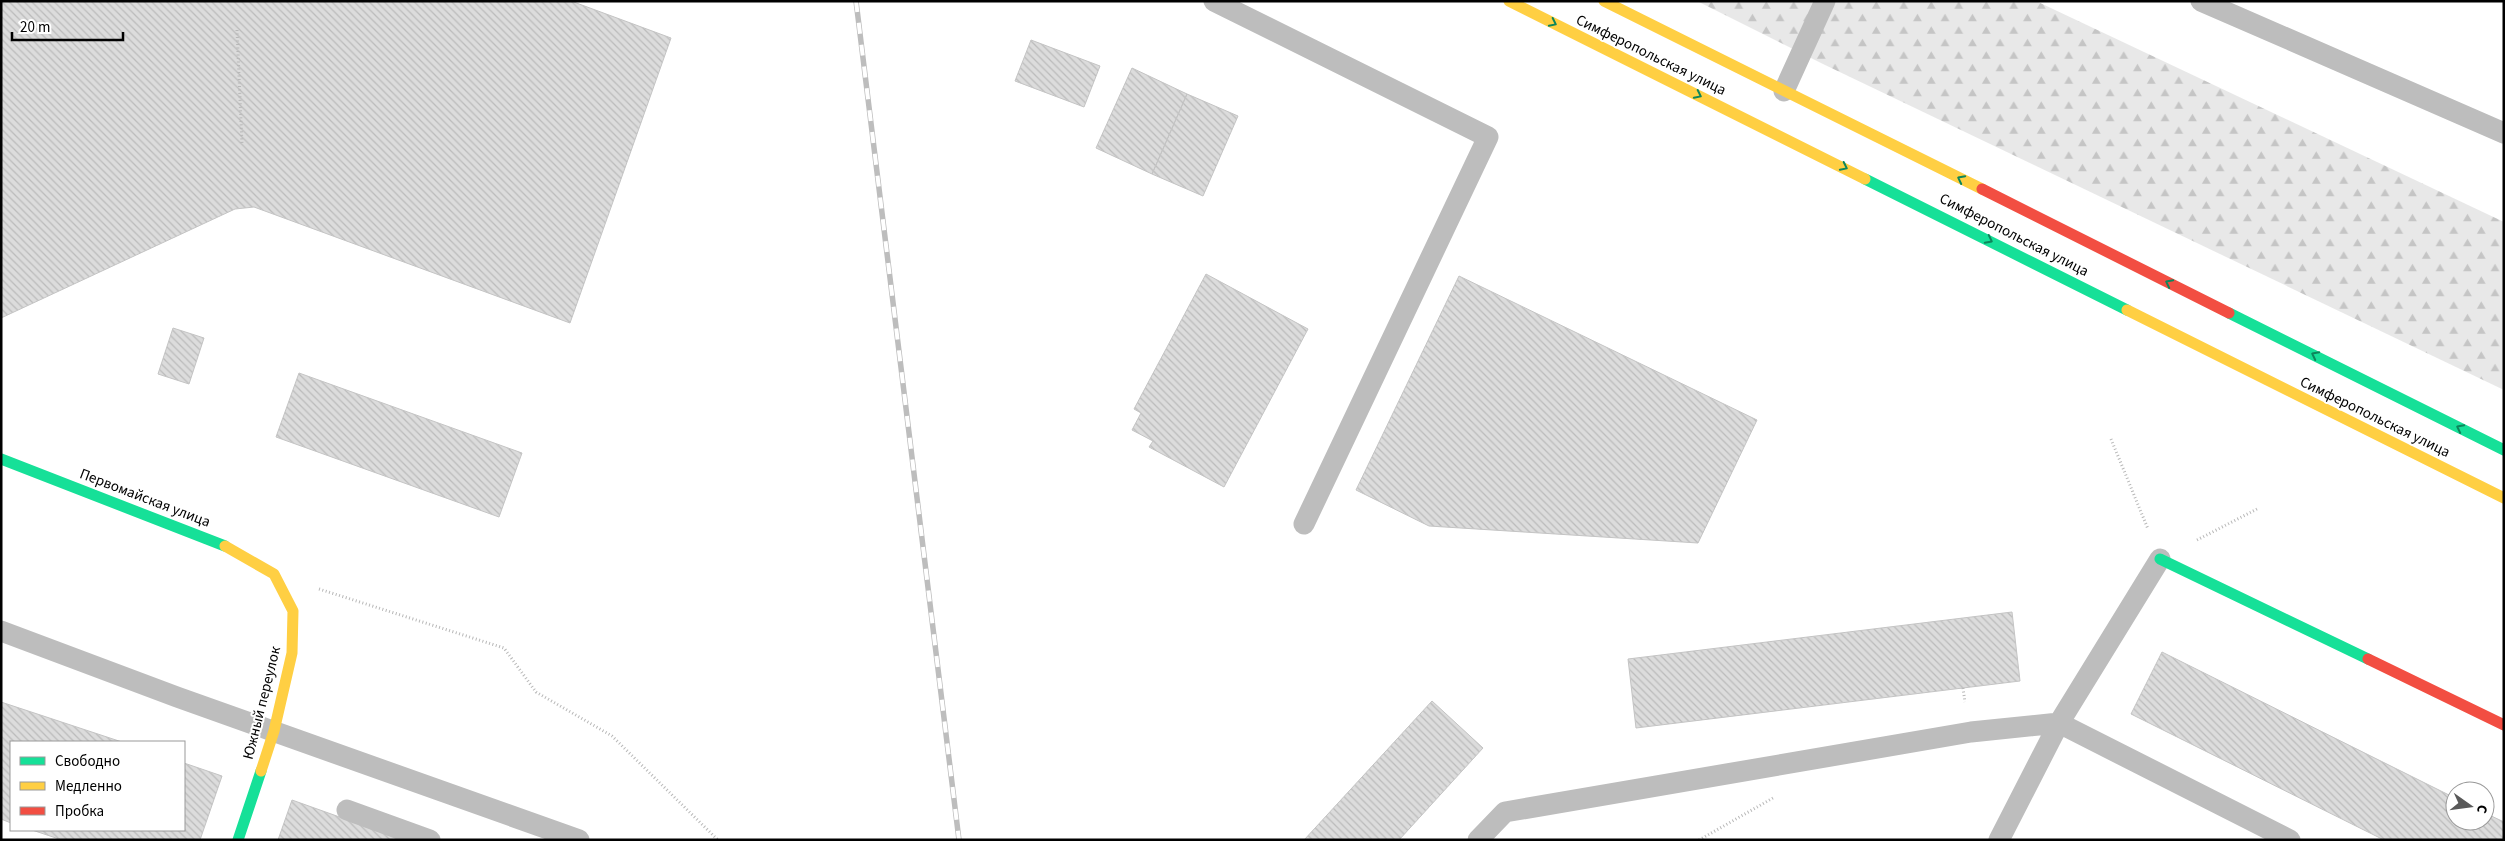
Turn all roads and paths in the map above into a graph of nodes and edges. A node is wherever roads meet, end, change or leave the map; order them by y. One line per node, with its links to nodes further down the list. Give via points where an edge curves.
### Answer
1 (1214, 1): 15 (lane, via 1488,137)
2 (1509, 1): 13 (main road, Симферопольская улица, one-way to 13)
3 (1604, 1): 7 (main road, Симферопольская улица)
4 (1825, 1): 7 (lane)
5 (2201, 1): 8 (lane)
6 (238, 30): 9 (path)
7 (1784, 91): 11 (main road, Симферопольская улица, one-way to 7)
8 (2504, 132)
9 (242, 144)
10 (2111, 439): 16 (path)
11 (2504, 450)
12 (1, 459): 17 (main road, Первомайская улица, via 219,543)
13 (2504, 498)
14 (2257, 509): 16 (path)
15 (1304, 524)
16 (2160, 559): 19 (lane); 20 (main road)
17 (274, 574): 21 (main road, Южный переулок, via 293,611 292,654); 26 (path, via 504,648 536,692 612,736)
18 (1, 631): 21 (lane)
19 (2059, 723): 27 (lane, via 1971,732 1505,812); 28 (lane); 29 (lane)
20 (2504, 725)
21 (274, 731): 23 (main road, Южный переулок); 25 (lane)
22 (347, 810): 24 (lane)
23 (238, 840)
24 (430, 840)
25 (579, 840)
26 (718, 840)
27 (1478, 840)
28 (1999, 840)
29 (2290, 840)

